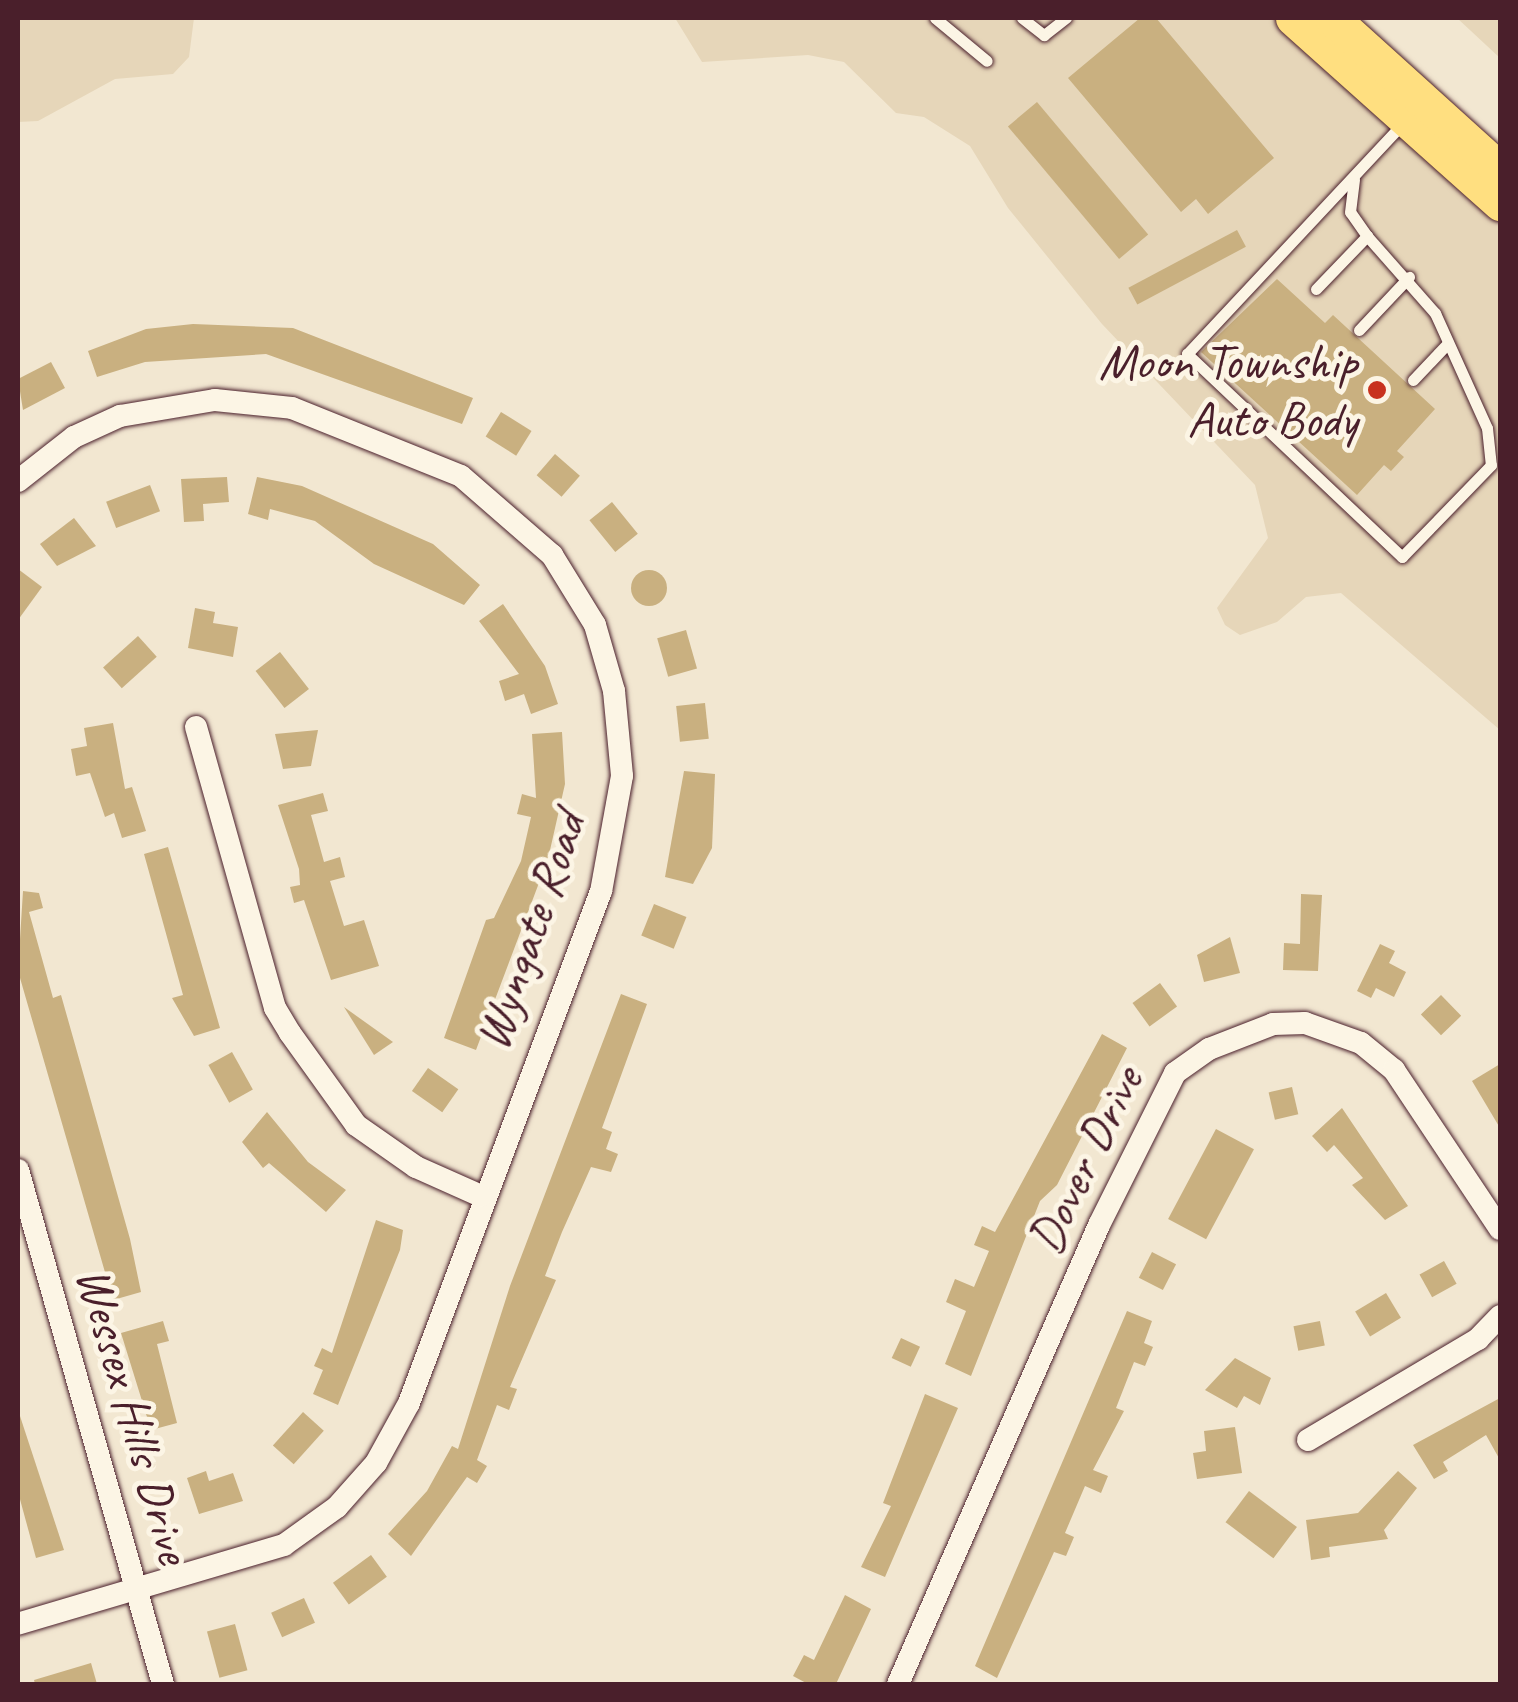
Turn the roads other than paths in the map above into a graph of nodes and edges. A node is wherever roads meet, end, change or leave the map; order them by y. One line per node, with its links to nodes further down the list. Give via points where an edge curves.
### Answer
1 (936, 18): 6 (lane)
2 (1022, 18): 3 (lane, via 1044,35)
3 (1066, 18)
4 (1293, 18): 7 (main road)
5 (1332, 18): 8 (main road)
6 (986, 61)
7 (1406, 118): 9 (lane); 10 (main road)
8 (1500, 170)
9 (1354, 178): 11 (lane, via 1350,212); 15 (lane, via 1187,354 1402,557 1491,465 1487,428)
10 (1500, 203)
11 (1367, 236): 12 (lane); 13 (lane)
12 (1409, 277): 14 (lane); 15 (lane)
13 (1316, 289)
14 (1359, 330)
15 (1448, 344): 16 (lane)
16 (1414, 380)
17 (18, 481): 20 (street, Wyngate Road, via 74,437 166,402 292,408 461,476 552,555 594,625 614,691 618,818 601,890)
18 (196, 727): 20 (street, via 276,1008 290,1033 356,1125 416,1168)
19 (18, 1170): 24 (street, Wessex Hills Drive)
20 (481, 1196): 24 (street, Wyngate Road, via 408,1403 376,1463 337,1508 284,1545)
21 (1500, 1229): 27 (street, Dover Drive, via 1394,1070 1361,1043 1305,1023 1273,1024 1209,1049 1175,1073 1099,1225)
22 (1500, 1316): 23 (street, via 1478,1339)
23 (1308, 1440)
24 (136, 1589): 25 (street, Wyngate Road); 26 (street, Wessex Hills Drive)
25 (18, 1624)
26 (163, 1684)
27 (898, 1684)

